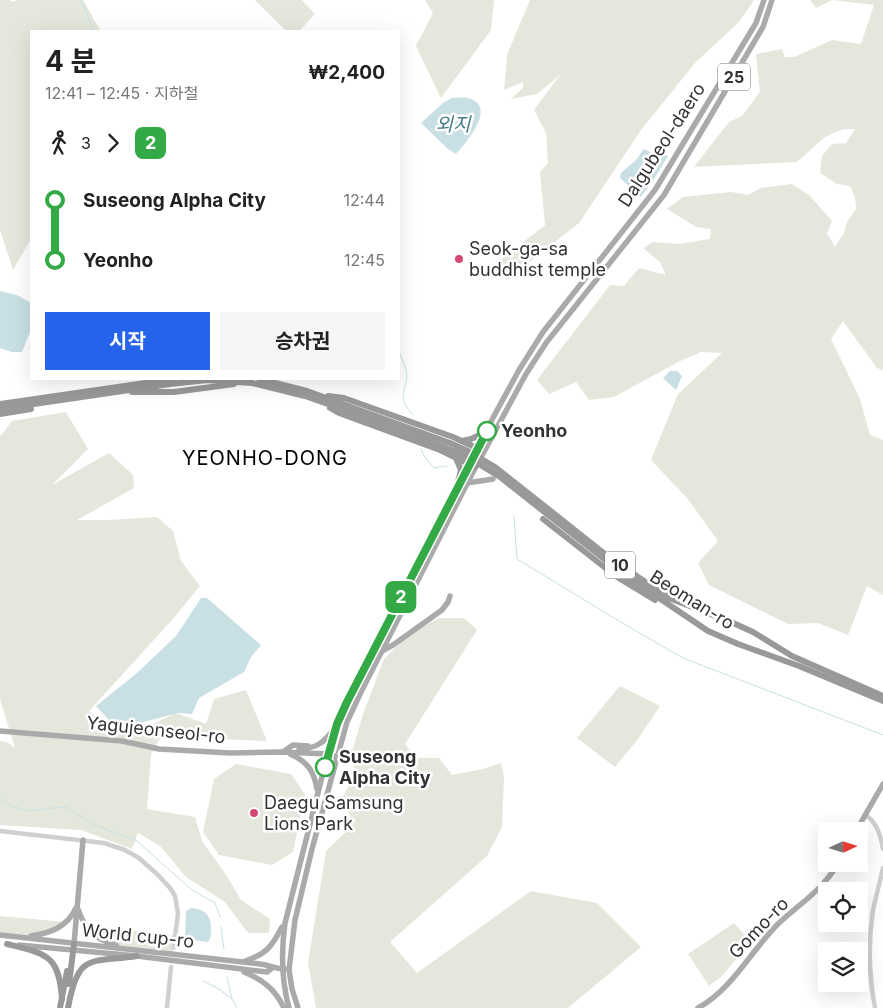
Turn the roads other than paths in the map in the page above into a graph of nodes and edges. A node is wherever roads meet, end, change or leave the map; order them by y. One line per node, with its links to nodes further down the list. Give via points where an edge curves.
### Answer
1 (764, 0): 14 (main road, Dalgubeol-daero / 25, via 756,23 655,190 543,332)
2 (772, 0): 19 (main road, Dalgubeol-daero / 25, via 763,27 691,151 656,205 546,342)
3 (134, 380): 7 (highway)
4 (166, 380): 7 (highway, 10)
5 (262, 380): 9 (highway, 10)
6 (252, 383): 7 (highway, 10, via 215,380); 7 (highway, via 174,392 143,393); 9 (highway, 10)
7 (122, 388): 8 (highway, 10)
8 (84, 394): 10 (highway, via 60,391); 11 (highway, 10); 12 (highway, 10); 13 (highway, via 62,404)
9 (312, 396): 15 (highway, via 344,398); 17 (highway, via 339,413); 24 (highway, 10, via 450,443 486,461)
10 (0, 400)
11 (0, 404)
12 (0, 409)
13 (0, 414)
14 (486, 432): 15 (highway); 16 (main road, Dalgubeol-daero / 25)
15 (462, 441): 16 (highway)
16 (477, 448): 18 (main road, Dalgubeol-daero / 25)
17 (456, 456): 18 (highway); 21 (highway, via 461,470)
18 (469, 463): 19 (highway); 21 (main road, Dalgubeol-daero / 25)
19 (475, 467): 22 (main road, Dalgubeol-daero / 25)
20 (493, 479): 22 (main road)
21 (458, 482): 33 (main road, Dalgubeol-daero / 25)
22 (467, 483): 29 (main road, Dalgubeol-daero / 25)
23 (543, 518): 27 (highway, via 617,577)
24 (557, 519): 27 (highway, Beoman-ro / 10, via 622,573); 28 (highway, Beoman-ro / 10, via 630,573 669,598)
25 (656, 580): 28 (highway)
26 (450, 596): 29 (main road, via 442,610)
27 (670, 605): 30 (highway, Beoman-ro / 10, via 723,638)
28 (687, 605): 30 (highway, Beoman-ro / 10, via 752,632 792,656)
29 (382, 650): 37 (main road, Dalgubeol-daero / 25, via 347,722)
30 (868, 692): 31 (highway, Beoman-ro / 10); 32 (highway, Beoman-ro / 10)
31 (883, 696)
32 (883, 701)
33 (336, 725): 35 (main road, via 325,741 316,747); 36 (main road, Dalgubeol-daero / 25)
34 (0, 731): 35 (main road, Yagujeonseol-ro, via 122,741 159,749)
35 (284, 752): 36 (main road, Yagujeonseol-ro); 39 (main road, via 310,767)
36 (328, 754): 37 (main road, Yagujeonseol-ro); 39 (main road, Dalgubeol-daero / 25)
37 (338, 757): 64 (main road, Dalgubeol-daero / 25, via 295,920)
38 (883, 784): 40 (main road)
39 (318, 794): 48 (main road, Dalgubeol-daero / 25)
40 (865, 814): 41 (main road); 44 (street, via 876,826)
41 (861, 822)
42 (0, 831): 43 (street)
43 (83, 840): 47 (main road); 52 (street, via 125,850 145,863 170,888 177,906)
44 (883, 850)
45 (883, 868): 73 (street, via 873,910 870,948)
46 (832, 872): 72 (main road, Gomo-ro, via 822,887 779,924 726,986)
47 (77, 903): 50 (main road, via 69,918 56,930); 53 (main road); 54 (main road, via 83,921 94,936 102,942)
48 (285, 923): 56 (main road, via 269,949 258,957); 62 (main road, Dalgubeol-daero / 25)
49 (0, 935): 50 (main road, World cup-ro)
50 (24, 938): 53 (main road, World cup-ro)
51 (3, 943): 53 (main road, World cup-ro); 65 (highway, via 41,953 50,960 59,973)
52 (174, 943)
53 (73, 947): 54 (main road, World cup-ro); 55 (main road, World cup-ro); 57 (highway)
54 (132, 950): 56 (main road, World cup-ro)
55 (137, 956): 61 (main road, World cup-ro); 67 (highway, via 101,959 84,967 73,982)
56 (239, 962): 58 (main road, World cup-ro)
57 (71, 963): 65 (highway); 67 (highway)
58 (260, 964): 60 (main road, World cup-ro); 63 (main road, via 261,967)
59 (171, 967): 68 (street)
60 (272, 968): 62 (main road, World cup-ro); 63 (main road, World cup-ro, via 267,972)
61 (237, 969): 63 (main road, World cup-ro); 69 (main road, via 268,985)
62 (282, 969): 64 (main road, World cup-ro); 70 (main road, Dalgubeol-daero / 25)
63 (253, 970)
64 (289, 970): 71 (main road, Dalgubeol-daero / 25)
65 (62, 999): 66 (highway)
66 (60, 1008)
67 (67, 1008)
68 (167, 1008)
69 (284, 1008)
70 (289, 1008)
71 (298, 1008)
72 (698, 1008)
73 (875, 1008)

